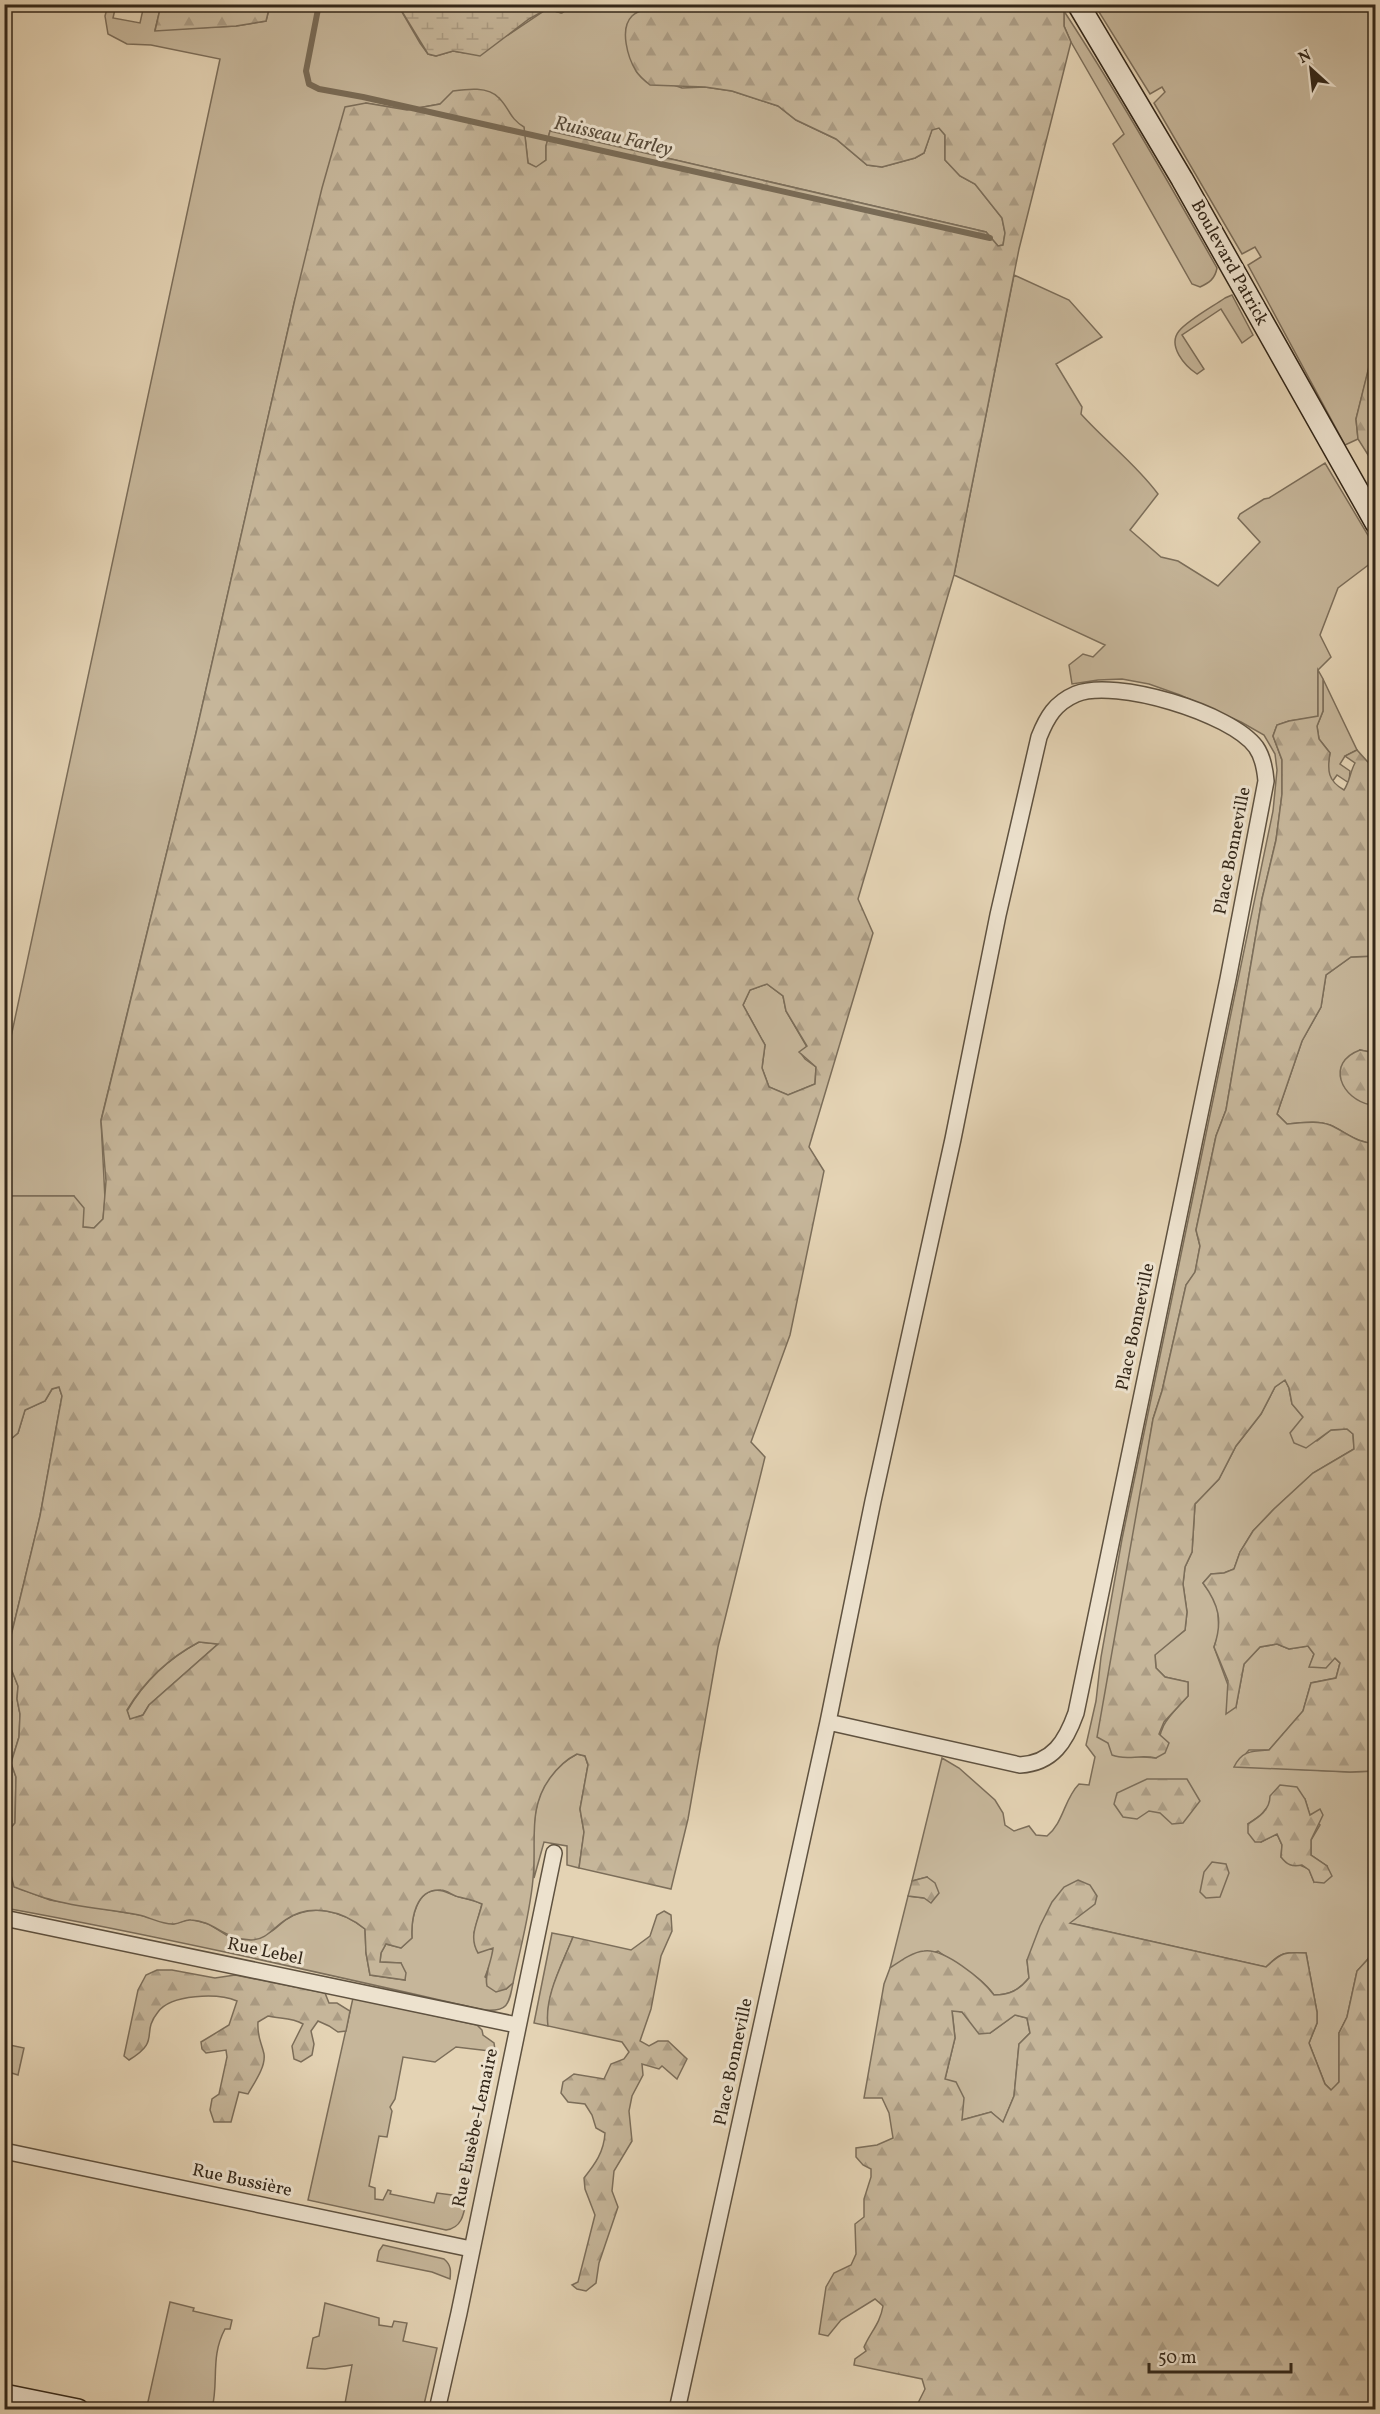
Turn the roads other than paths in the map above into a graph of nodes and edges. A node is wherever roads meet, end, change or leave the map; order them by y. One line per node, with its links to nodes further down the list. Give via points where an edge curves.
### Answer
1 (1078, 4): 2 (street, Boulevard Patrick)
2 (1376, 523)
3 (828, 1722): 3 (street, Place Bonneville, via 1020,1765 1041,1761 1060,1747 1076,1713 1266,781 1261,754 1247,738 1216,720 1156,697 1114,690 1075,694 1055,707 1039,737); 12 (street, Place Bonneville)
4 (554, 1854): 6 (street, Rue Eusèbe-Lemaire)
5 (4, 1918): 6 (street, Rue Lebel)
6 (517, 2025): 8 (street, Rue Eusèbe-Lemaire)
7 (4, 2151): 8 (street, Rue Bussière)
8 (471, 2249): 11 (street, Rue Eusèbe-Lemaire)
9 (4, 2395): 10 (street)
10 (78, 2409)
11 (437, 2409)
12 (677, 2409)

